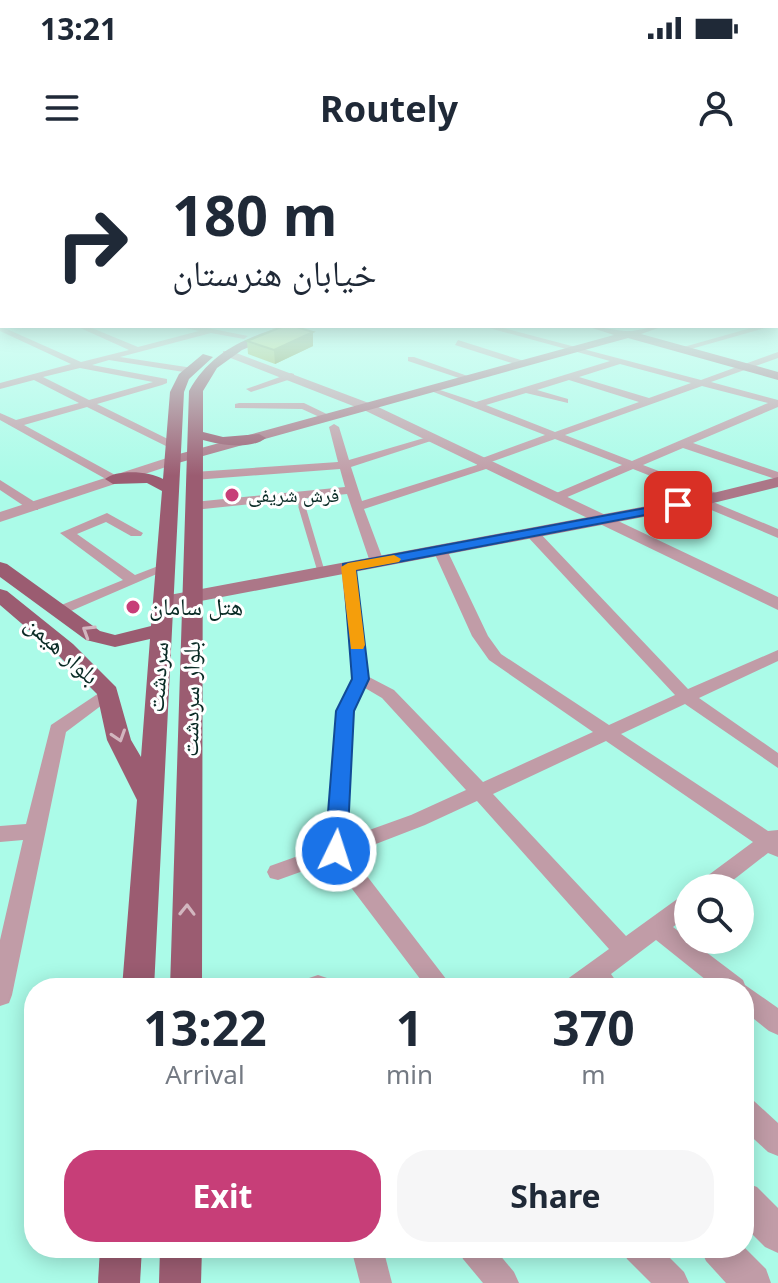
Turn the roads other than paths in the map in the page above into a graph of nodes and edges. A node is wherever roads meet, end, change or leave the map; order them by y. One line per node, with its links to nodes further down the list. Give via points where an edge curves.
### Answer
1 (60, 370): 16 (street)
2 (108, 370): 19 (street)
3 (161, 370): 13 (street)
4 (193, 370): 13 (main road)
5 (206, 370): 40 (main road, بلوار سردشت, via 196,391)
6 (280, 370): 14 (street)
7 (445, 370): 18 (street)
8 (501, 370): 18 (main road)
9 (590, 370): 17 (street)
10 (657, 370): 20 (street)
11 (731, 370): 20 (street)
12 (758, 370): 15 (main road)
13 (186, 376): 19 (street); 40 (main road, سردشت, via 177,392)
14 (291, 376): 22 (street); 31 (street)
15 (778, 376)
16 (35, 377): 21 (street); 28 (street)
17 (569, 377): 24 (street); 26 (street)
18 (471, 379): 23 (main road)
19 (164, 381): 28 (street)
20 (701, 382): 26 (street); 27 (street)
21 (0, 386)
22 (251, 389)
23 (434, 389): 29 (street); 31 (main road)
24 (527, 390): 25 (street); 29 (street)
25 (564, 401)
26 (651, 402): 36 (street)
27 (778, 403): 39 (street)
28 (88, 404): 34 (street); 40 (street)
29 (476, 405): 36 (street)
30 (239, 406): 33 (street, via 304,406)
31 (370, 408): 33 (main road); 38 (street)
32 (0, 416): 34 (street)
33 (332, 423): 37 (main road); 42 (street)
34 (19, 426): 35 (street); 45 (street)
35 (0, 434)
36 (554, 436): 41 (street); 43 (street)
37 (259, 438): 40 (main road); 40 (main road, via 223,441)
38 (431, 439): 41 (street); 42 (street)
39 (681, 443): 43 (street); 44 (street)
40 (186, 455): 42 (street); 45 (street); 48 (main road, سردشت); 53 (main road, بلوار سردشت)
41 (484, 464): 51 (street); 55 (street)
42 (346, 465): 49 (street)
43 (628, 465): 51 (street); 52 (street)
44 (778, 476)
45 (113, 479): 48 (main road, via 150,478); 54 (street)
46 (778, 482): 52 (main road)
47 (0, 484): 54 (street)
48 (171, 489): 63 (main road, سردشت)
49 (354, 490): 50 (street); 55 (street)
50 (299, 496): 53 (street); 66 (lane)
51 (558, 497): 57 (street)
52 (708, 499): 57 (main road); 60 (street)
53 (194, 506): 69 (main road, بلوار سردشت)
54 (34, 507): 56 (street)
55 (357, 507): 62 (street)
56 (1, 518)
57 (606, 519): 59 (main road); 71 (street)
58 (136, 533): 67 (street, via 107,517 67,533)
59 (532, 533): 61 (main road); 77 (street)
60 (778, 534)
61 (440, 550): 62 (main road); 78 (street, via 495,657)
62 (377, 562): 64 (main road)
63 (166, 567): 67 (street); 70 (main road, سردشت)
64 (348, 567): 66 (main road); 75 (street)
65 (0, 568): 72 (main road, بلوار هیمن)
66 (321, 571): 69 (main road)
67 (133, 580): 72 (street)
68 (0, 595): 76 (main road, بلوار هیمن)
69 (192, 597): 70 (main road); 92 (main road, بلوار سردشت, one-way to 69)
70 (164, 602): 73 (main road, سردشت)
71 (778, 604)
72 (59, 611): 73 (main road, بلوار هیمن, one-way to 72, via 105,640)
73 (162, 630): 81 (main road, سردشت)
74 (778, 655): 77 (street)
75 (361, 679): 80 (street, via 388,694); 85 (street, via 345,711)
76 (108, 692): 81 (main road, بلوار هیمن, one-way to 81, via 119,740); 82 (street, via 57,729)
77 (686, 697): 78 (street); 79 (street)
78 (607, 731): 80 (street); 84 (street)
79 (778, 762)
80 (478, 793): 85 (street); 90 (street)
81 (150, 799): 91 (main road, سردشت)
82 (36, 831): 83 (street); 96 (street)
83 (0, 834)
84 (774, 842): 87 (street)
85 (336, 851): 86 (street); 93 (street)
86 (278, 872)
87 (727, 874)
88 (674, 914): 89 (street)
89 (657, 927): 90 (street); 95 (street)
90 (625, 951): 94 (street)
91 (139, 978)
92 (186, 978)
93 (433, 978)
94 (598, 978)
95 (721, 978)
96 (0, 995)
97 (754, 1004): 98 (street)
98 (778, 1023)
99 (754, 1120): 100 (street)
100 (778, 1142)
101 (754, 1210): 102 (street)
102 (778, 1234)
103 (120, 1258): 109 (main road)
104 (181, 1258): 110 (main road)
105 (370, 1258): 111 (street)
106 (482, 1258): 112 (street)
107 (648, 1258): 113 (street)
108 (728, 1258): 114 (street)
109 (119, 1283)
110 (180, 1283)
111 (376, 1283)
112 (503, 1283)
113 (673, 1283)
114 (752, 1283)

